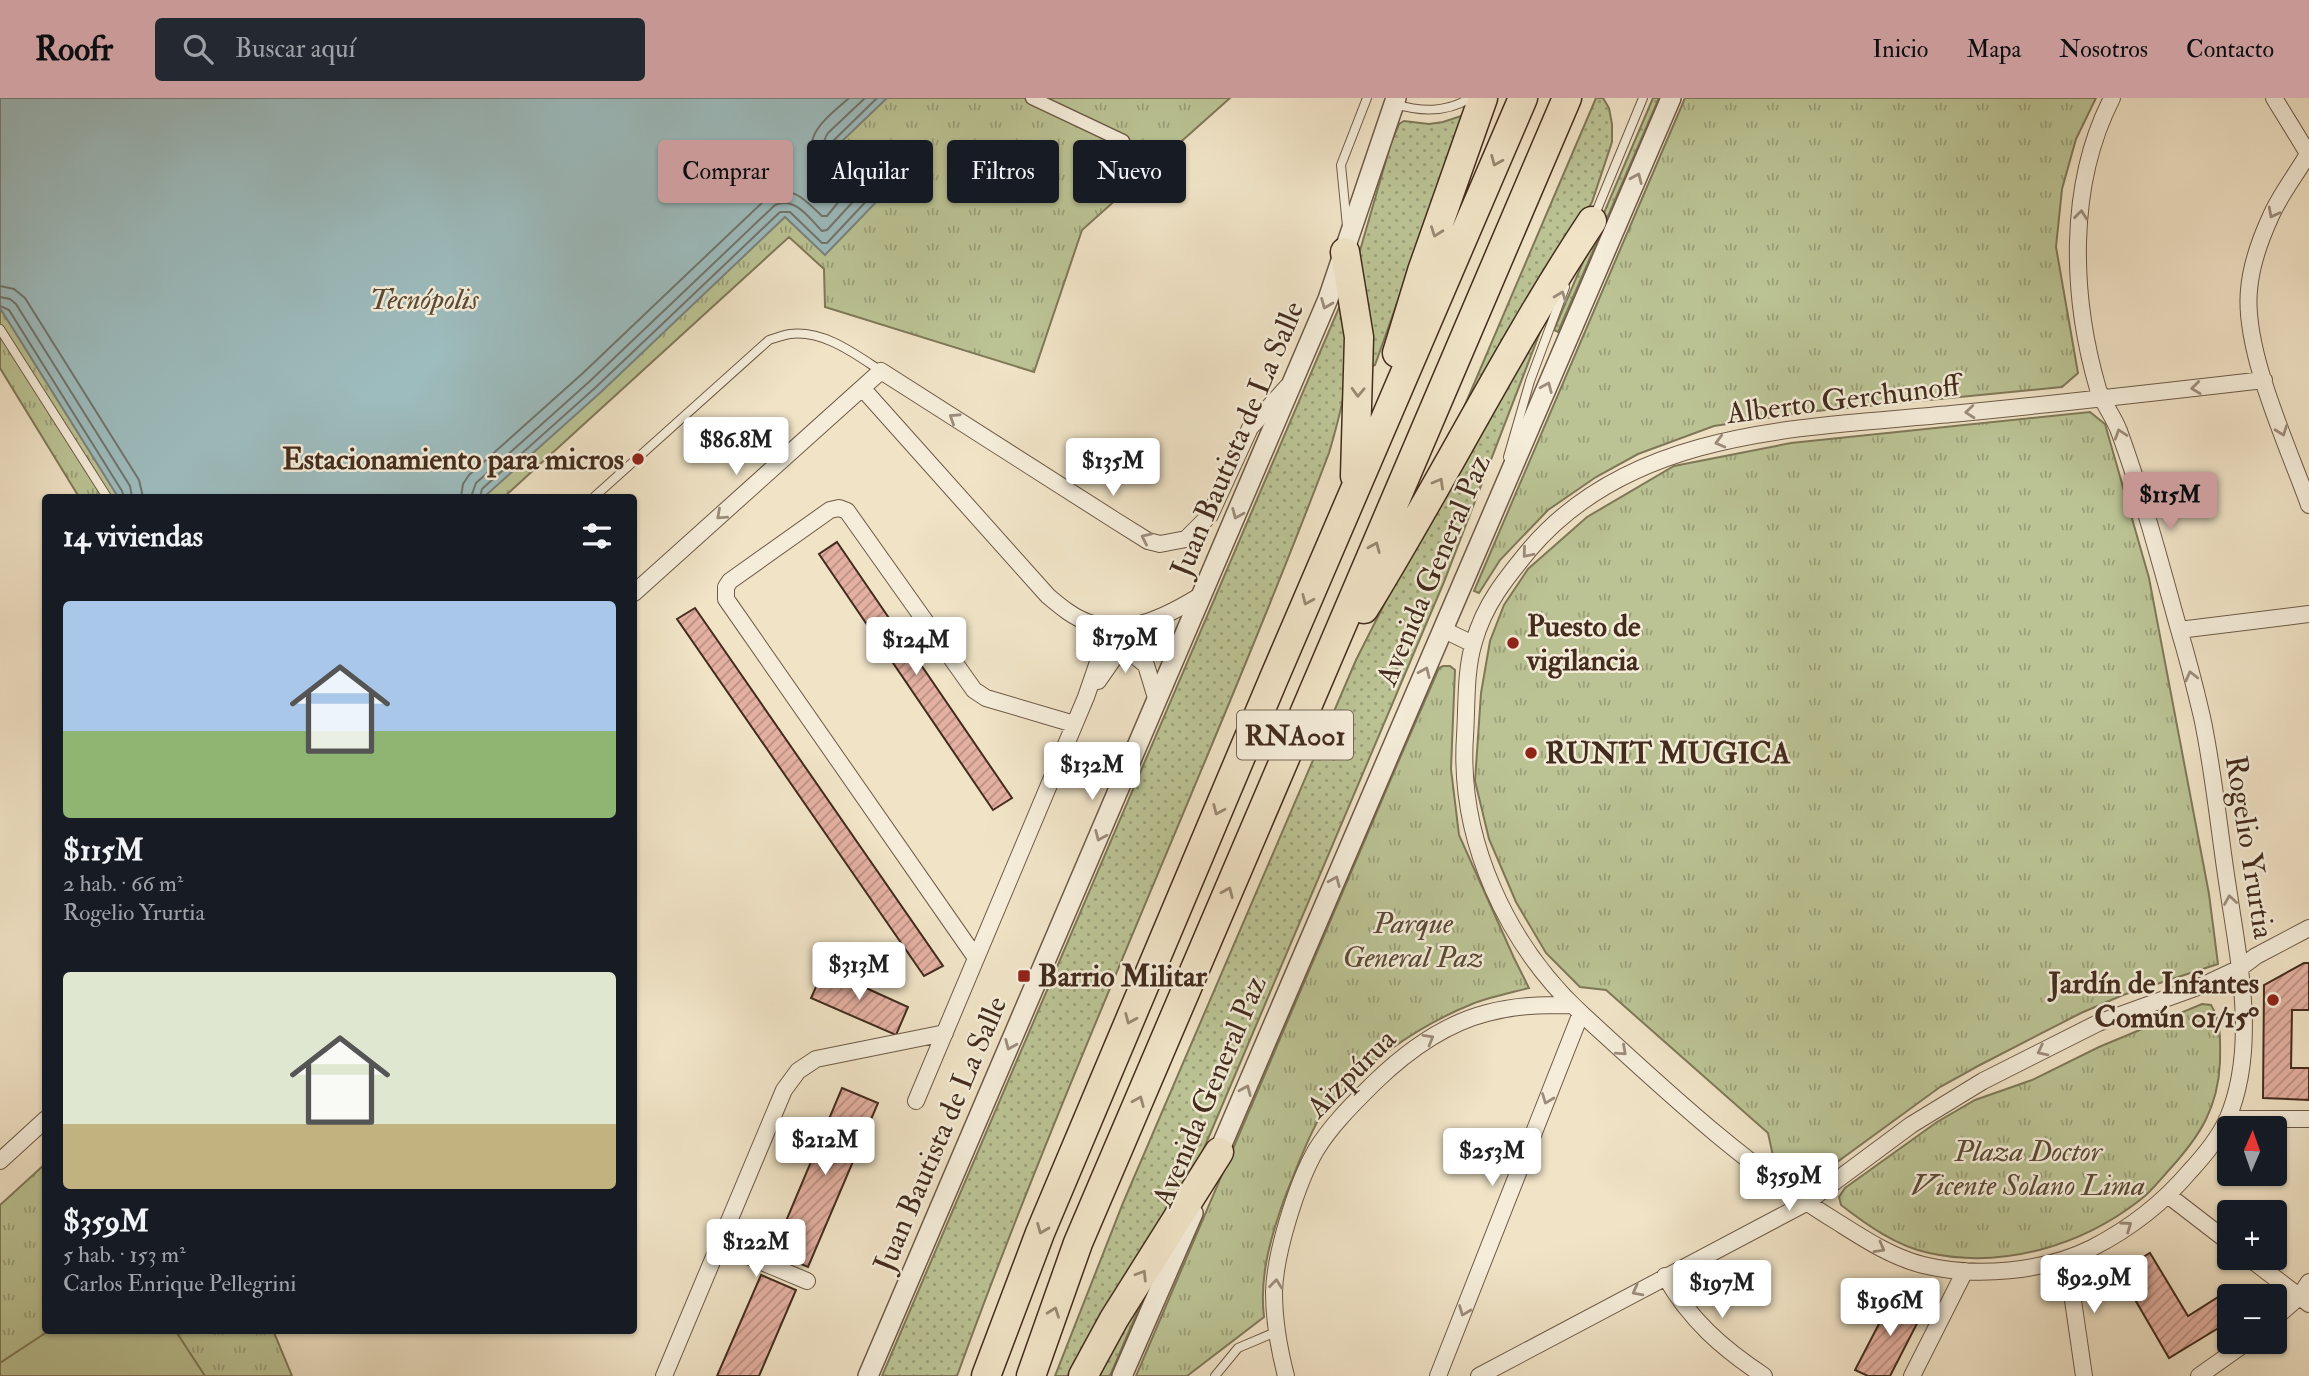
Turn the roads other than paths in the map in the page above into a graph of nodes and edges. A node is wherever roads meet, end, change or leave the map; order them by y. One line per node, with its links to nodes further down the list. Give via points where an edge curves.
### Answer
1 (1032, 98): 12 (street)
2 (1367, 98): 15 (lane, via 1341,165)
3 (1470, 98): 11 (lane, via 1440,110 1412,109)
4 (1483, 98): 24 (highway, one-way to 24, via 1422,271)
5 (1523, 98): 24 (highway, RNA001, one-way to 24)
6 (1567, 98): 36 (highway, Avenida General Paz / RNA001, one-way to 6)
7 (1643, 98): 14 (lane)
8 (1671, 98): 28 (street, Avenida General Paz, one-way to 8)
9 (2112, 98): 23 (street, Rogelio Yrurtia, one-way to 9, via 2083,323 2077,253 2095,131)
10 (2274, 98): 13 (street)
11 (1395, 101): 15 (street, Juan Bautista de La Salle)
12 (1121, 140)
13 (2309, 155): 21 (street, one-way to 21, via 2271,215 2255,257 2249,290 2250,332)
14 (1592, 221): 16 (lane); 36 (highway, one-way to 14, via 1398,555 1556,276)
15 (1347, 246): 20 (street, Juan Bautista de La Salle, one-way to 20); 24 (highway, one-way to 24, via 1359,337)
16 (1572, 270)
17 (1567, 282): 28 (lane, one-way to 17, via 1530,381)
18 (0, 329): 25 (lane)
19 (881, 371): 20 (street, one-way to 19, via 1250,428 1210,515 1186,539 1160,544 1148,541); 22 (street); 26 (lane, via 813,335 790,334 769,340)
20 (1296, 377): 30 (street, Juan Bautista de La Salle, one-way to 30)
21 (2264, 380): 23 (street, Alberto Gerchunoff, one-way to 23); 27 (street, one-way to 27)
22 (863, 389): 29 (street, one-way to 29); 32 (street, via 1048,597 1090,624)
23 (2100, 400): 34 (street, Rogelio Yrurtia, one-way to 23, via 2115,419); 35 (street, Alberto Gerchunoff, one-way to 35, via 1787,429 1725,440 1660,460 1601,486 1552,523 1497,588)
24 (1354, 493): 69 (highway, RNA001, one-way to 69, via 1046,1220)
25 (105, 494)
26 (597, 494)
27 (2309, 505)
28 (1489, 524): 33 (street, Avenida General Paz)
29 (637, 590)
30 (1203, 594): 32 (street, via 1165,617); 38 (street, Juan Bautista de La Salle)
31 (2309, 614): 34 (street)
32 (1110, 627): 37 (street)
33 (1444, 630): 35 (street); 51 (street, Avenida General Paz, one-way to 33)
34 (2179, 630): 42 (street, Rogelio Yrurtia, one-way to 34, via 2203,720)
35 (1473, 644): 43 (street, Alberto Gerchunoff, via 1463,766 1469,820 1490,881 1522,946)
36 (1315, 688): 70 (highway, Avenida General Paz / RNA001, one-way to 36, via 1079,1243)
37 (1086, 697): 38 (street, via 1114,658 1122,654 1135,656 1146,665); 39 (street)
38 (1157, 701): 68 (street, Juan Bautista de La Salle, one-way to 68)
39 (1074, 724): 41 (street); 41 (street, via 986,698 974,690 847,511 830,510 726,587 726,599)
40 (2309, 928): 42 (street)
41 (976, 958): 44 (street)
42 (2240, 968): 46 (street, Rogelio Yrurtia, via 2244,1019 2240,1082); 54 (street, one-way to 54, via 2098,1023 1983,1081 1911,1125)
43 (1576, 1009): 54 (street, Rogelio Yrurtia, one-way to 54, via 1702,1123); 65 (street, Aizpúrua, one-way to 43, via 1274,1290 1290,1211 1317,1149 1340,1116 1390,1068 1452,1026 1520,1006); 75 (street, one-way to 75)
44 (945, 1033): 45 (street); 56 (street, via 816,1059 798,1071 784,1090)
45 (916, 1101)
46 (2228, 1116)
47 (2287, 1119): 48 (street)
48 (2309, 1119)
49 (42, 1123): 52 (street)
50 (2217, 1135): 53 (street, Rogelio Yrurtia)
51 (1219, 1152): 71 (highway, one-way to 51); 72 (street, Avenida General Paz)
52 (0, 1161)
53 (2169, 1196): 55 (street); 57 (street, Rogelio Yrurtia, one-way to 53, via 2114,1236)
54 (1806, 1203): 59 (street, Rogelio Yrurtia, one-way to 59, via 1889,1253 1917,1264); 60 (street)
55 (2217, 1233)
56 (719, 1244): 61 (street); 67 (street)
57 (2067, 1259): 59 (street, Rogelio Yrurtia); 79 (street)
58 (2264, 1270): 63 (street)
59 (1965, 1271): 78 (street)
60 (1665, 1276): 76 (street, one-way to 76); 77 (street, via 1677,1297 1725,1349)
61 (807, 1281)
62 (2309, 1282): 63 (street)
63 (2304, 1301): 64 (street)
64 (2287, 1311)
65 (1278, 1331): 73 (lane, via 1238,1348); 74 (street, Aizpúrua)
66 (2230, 1354): 80 (street)
67 (664, 1376)
68 (868, 1376)
69 (986, 1376)
70 (1031, 1376)
71 (1083, 1376)
72 (1122, 1376)
73 (1215, 1376)
74 (1286, 1376)
75 (1438, 1376)
76 (1479, 1376)
77 (1764, 1376)
78 (1912, 1376)
79 (2084, 1376)
80 (2199, 1376)

